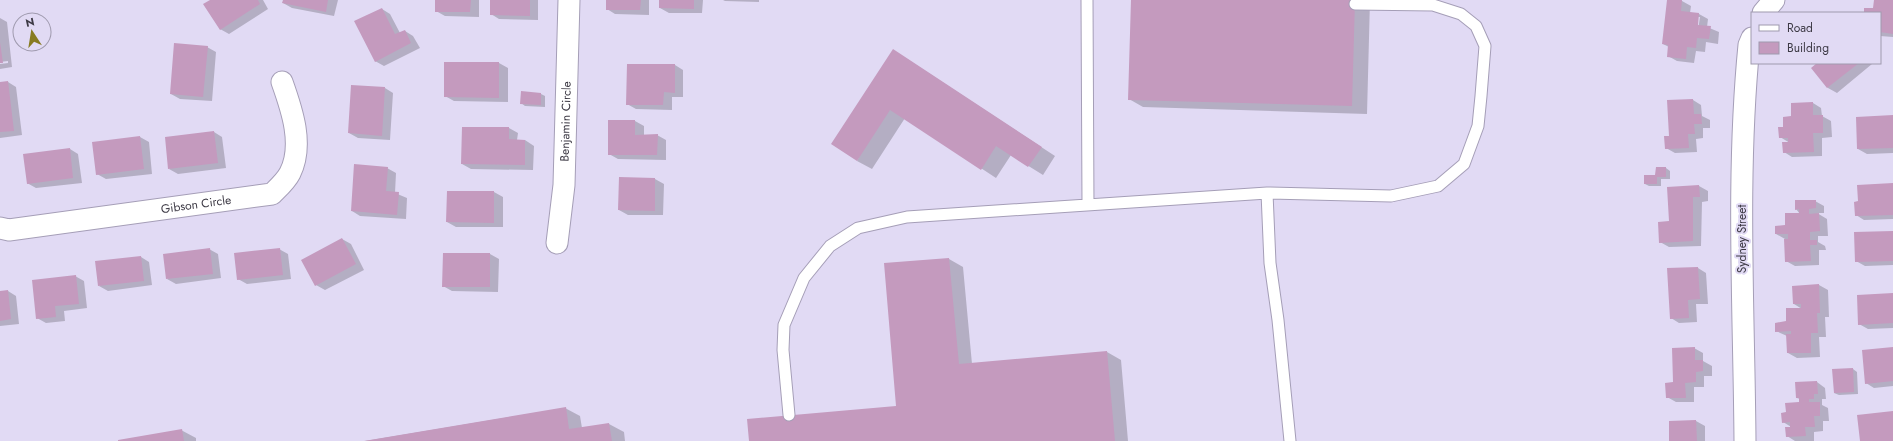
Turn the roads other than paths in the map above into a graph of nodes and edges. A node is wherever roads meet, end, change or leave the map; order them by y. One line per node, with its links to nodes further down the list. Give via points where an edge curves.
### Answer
1 (569, 0): 11 (street, Benjamin Circle, via 564,185)
2 (1087, 0): 9 (lane)
3 (1774, 0): 5 (street)
4 (1355, 4): 8 (lane, via 1433,5 1461,14 1476,26 1485,46 1481,96 1478,126 1464,164 1438,186 1391,196)
5 (1764, 12)
6 (1751, 41): 14 (street, Sydney Street, via 1744,97 1742,228)
7 (282, 82): 10 (street, Gibson Circle, via 295,119 295,152 290,173 272,194 9,230)
8 (1267, 193): 9 (lane); 13 (lane, via 1270,263)
9 (1088, 205): 12 (lane, via 907,217 858,228 830,246 804,278 784,325 783,350)
10 (0, 228)
11 (557, 244)
12 (789, 415)
13 (1290, 441)
14 (1745, 441)

